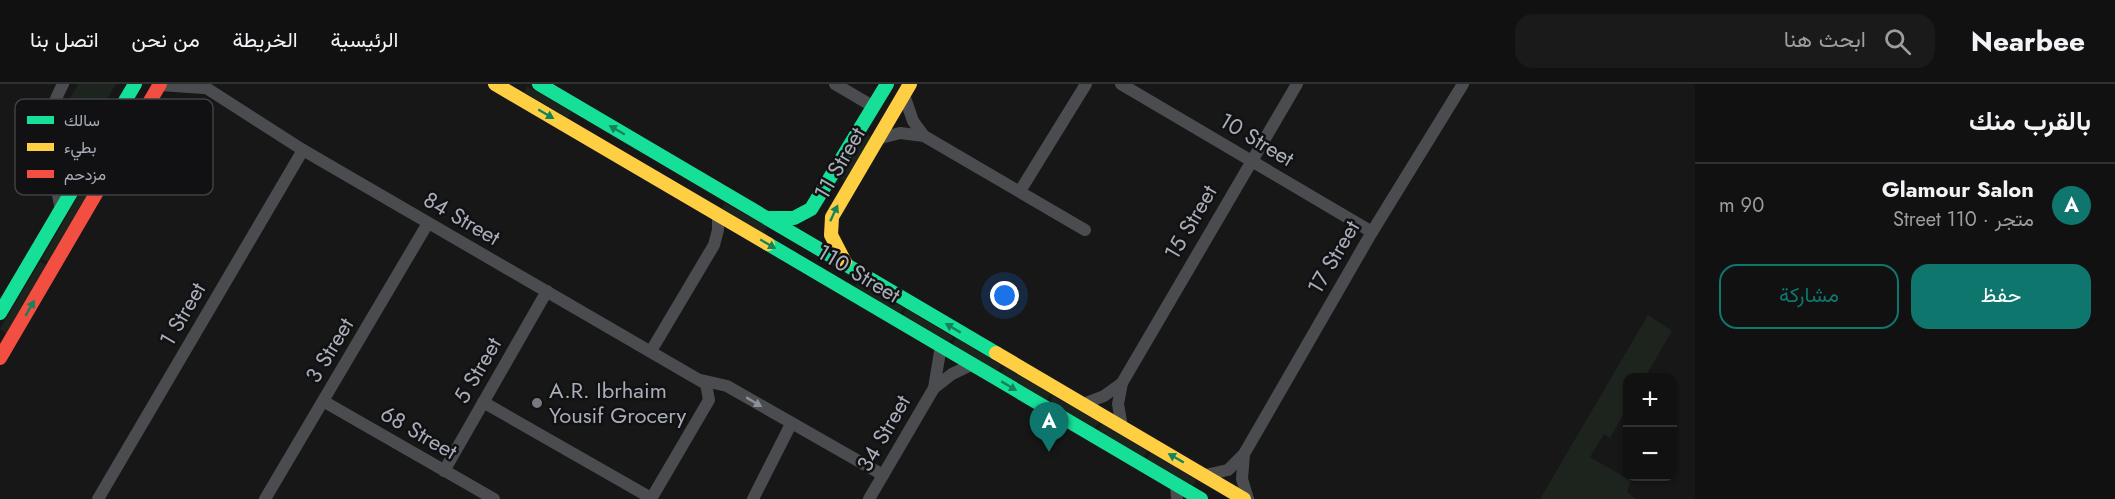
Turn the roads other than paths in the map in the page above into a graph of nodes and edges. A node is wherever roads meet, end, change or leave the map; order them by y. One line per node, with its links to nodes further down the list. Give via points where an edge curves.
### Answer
1 (63, 84): 14 (street)
2 (135, 84): 15 (main road)
3 (156, 84): 12 (street, 84 Street); 16 (main road, one-way to 3)
4 (495, 84): 21 (main road, 110 Street, one-way to 21)
5 (539, 84): 23 (main road, 110 Street, one-way to 5)
6 (835, 84): 17 (street)
7 (887, 84): 17 (main road, 11 Street)
8 (1086, 84): 24 (street)
9 (1121, 84): 22 (street, 10 Street)
10 (1298, 84): 22 (street, 15 Street)
11 (1463, 84): 34 (street, 17 Street)
12 (202, 86): 20 (street, 84 Street)
13 (907, 89): 18 (street, via 913,121); 19 (main road, 11 Street)
14 (56, 99)
15 (126, 99)
16 (140, 99)
17 (874, 106): 30 (main road, 11 Street, via 811,209 794,218)
18 (924, 136): 19 (street, via 900,133); 24 (street)
19 (876, 140): 36 (main road, 11 Street, one-way to 19, via 834,243 830,223)
20 (303, 150): 31 (street, 84 Street); 58 (street, 1 Street)
21 (619, 157): 23 (main road, via 632,150 675,174); 29 (main road, 110 Street)
22 (1251, 159): 34 (street, 10 Street); 45 (street, 15 Street)
23 (696, 177): 30 (main road, 110 Street)
24 (1020, 191): 33 (street)
25 (58, 195): 28 (street)
26 (71, 195): 28 (main road)
27 (95, 195): 42 (main road, one-way to 27)
28 (61, 212): 39 (main road)
29 (718, 215): 32 (main road, 110 Street); 35 (street)
30 (767, 218): 36 (main road, 110 Street)
31 (428, 223): 38 (street, 84 Street); 47 (street, 3 Street)
32 (742, 229): 35 (street); 37 (main road, 110 Street, one-way to 37)
33 (1085, 230)
34 (1372, 232): 52 (street, 17 Street)
35 (714, 245): 41 (street)
36 (848, 266): 37 (main road, via 844,276 822,266); 49 (main road, 110 Street, one-way to 36)
37 (811, 268): 40 (main road, 110 Street)
38 (547, 291): 41 (street, 84 Street); 48 (street, 5 Street)
39 (0, 314)
40 (941, 346): 43 (main road, 110 Street); 46 (street, 34 Street)
41 (651, 351): 44 (street, 84 Street)
42 (0, 358)
43 (973, 364): 46 (street, 34 Street); 56 (main road, 110 Street, one-way to 56)
44 (701, 380): 50 (street, 84 Street, one-way to 50, via 727,386); 57 (street, via 708,389 709,400)
45 (1122, 383): 49 (street, 15 Street); 51 (street, 15 Street, via 1118,404)
46 (934, 388): 55 (street, 34 Street)
47 (323, 401): 53 (street, 68 Street); 59 (street, 3 Street)
48 (483, 402): 53 (street, 5 Street); 57 (street)
49 (1083, 404): 51 (main road, 110 Street)
50 (791, 424): 55 (street, 84 Street); 61 (street)
51 (1122, 427): 54 (main road, 110 Street, one-way to 51)
52 (1244, 454): 54 (street, 17 Street, via 1228,470); 65 (street, 17 Street, via 1242,479)
53 (444, 471): 60 (street, 68 Street)
54 (1205, 475): 65 (main road, 110 Street)
55 (883, 476): 62 (street, 34 Street)
56 (1176, 484): 63 (street); 64 (main road, 110 Street)
57 (651, 498)
58 (98, 499)
59 (265, 499)
60 (494, 499)
61 (753, 499)
62 (869, 499)
63 (1177, 499)
64 (1201, 499)
65 (1246, 499)

